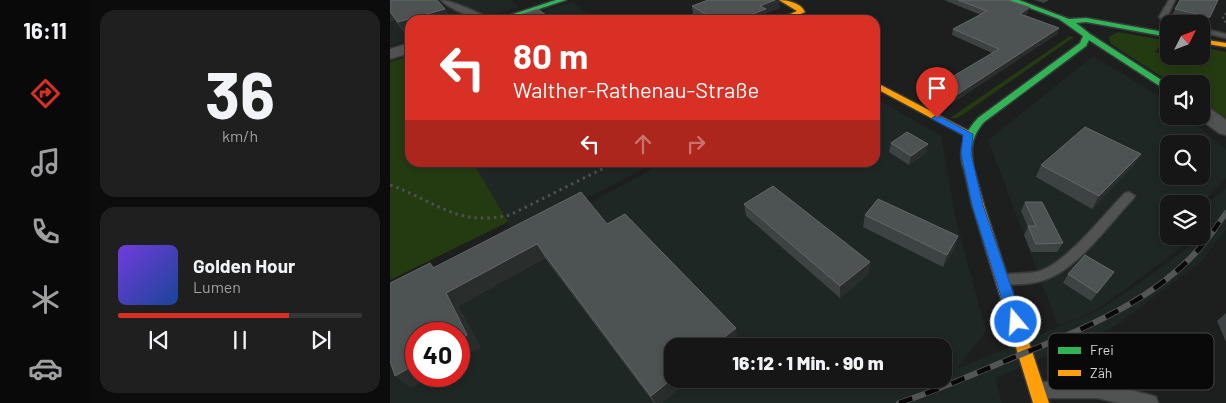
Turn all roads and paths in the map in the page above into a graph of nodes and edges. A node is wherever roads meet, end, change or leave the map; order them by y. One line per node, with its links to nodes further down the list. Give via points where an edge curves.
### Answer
1 (444, 0): 7 (lane, via 453,7)
2 (563, 0): 8 (street)
3 (782, 0): 9 (street, via 800,9 801,12)
4 (1012, 0): 11 (street)
5 (1172, 0): 10 (lane)
6 (1226, 13): 12 (path)
7 (479, 15)
8 (515, 15)
9 (794, 15)
10 (1164, 15)
11 (1068, 21): 13 (street, via 1086,20); 15 (street)
12 (1226, 22)
13 (1160, 33)
14 (1210, 34): 16 (lane)
15 (1087, 36): 20 (street); 24 (street, via 1083,44 981,120)
16 (1224, 40): 17 (street)
17 (1210, 41)
18 (405, 50): 19 (street)
19 (390, 54)
20 (1160, 83)
21 (880, 87): 24 (street)
22 (1210, 117): 23 (street)
23 (1226, 129)
24 (968, 134): 28 (street, via 966,154)
25 (606, 167): 26 (path, via 510,215 495,219 470,218 443,211)
26 (390, 185)
27 (1129, 196): 28 (lane, via 1054,269 1042,276)
28 (1002, 280): 29 (street)
29 (1039, 397): 30 (lane, via 1097,390)
30 (1150, 403)

